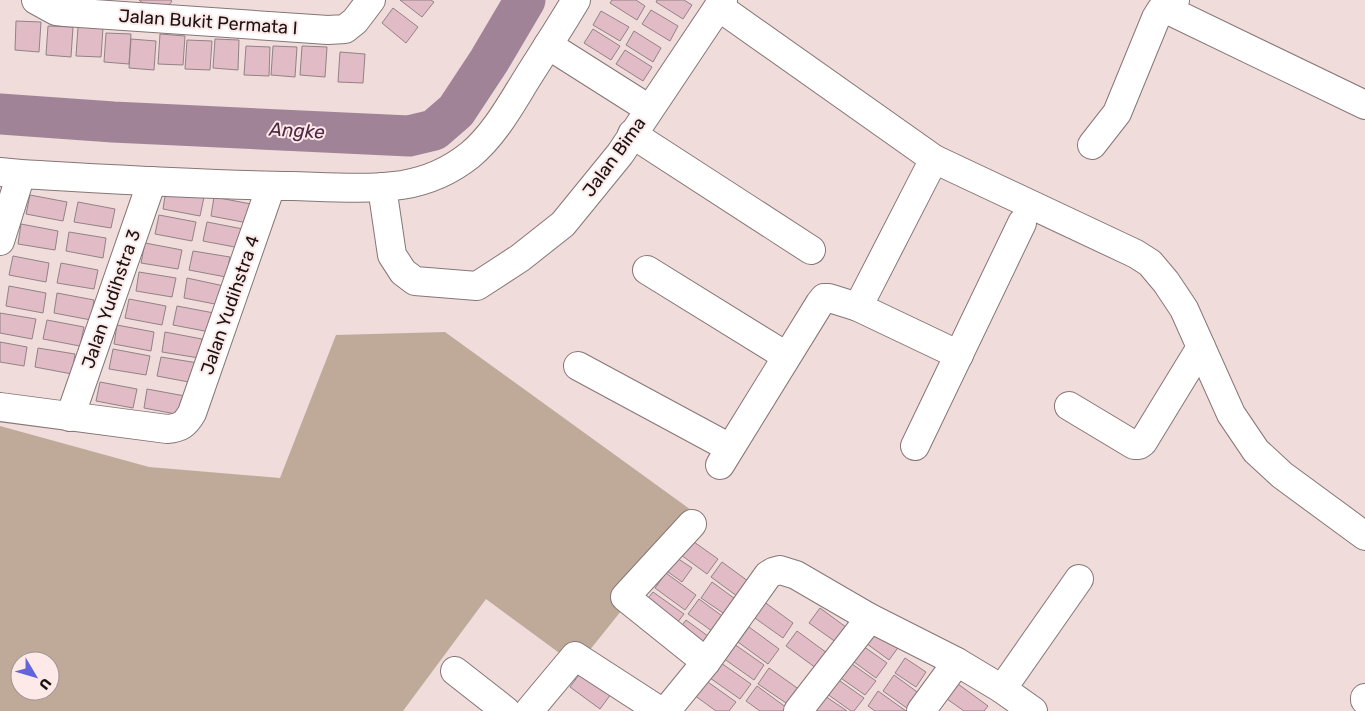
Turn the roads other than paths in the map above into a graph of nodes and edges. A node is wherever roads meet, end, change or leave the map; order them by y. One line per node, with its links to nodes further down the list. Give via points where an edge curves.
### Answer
1 (36, 0): 6 (street, Jalan Bukit Permata I, via 56,11 65,12)
2 (371, 0): 6 (street, Jalan Bukit Permata I, via 345,29 328,30)
3 (576, 0): 7 (street)
4 (721, 3): 9 (street, Jalan Bima); 12 (street)
5 (1172, 5): 8 (street); 11 (street, via 1161,10 1156,18 1117,114)
6 (192, 10)
7 (548, 45): 9 (street); 16 (street, via 503,118 472,154 440,174 403,185)
8 (1365, 105)
9 (649, 109): 10 (street, Jalan Bima)
10 (632, 134): 16 (street, Jalan Bima, via 564,224 477,286 415,282 403,272 392,255); 19 (street)
11 (1092, 145)
12 (934, 159): 21 (street); 22 (street, via 1150,263 1184,309)
13 (10, 173): 14 (street); 18 (street)
14 (152, 181): 15 (street); 28 (street, Jalan Yudihstra 3)
15 (271, 186): 16 (street); 28 (street, Jalan Yudihstra 4, via 187,422 179,428 167,429)
16 (382, 187)
17 (1022, 223): 23 (street)
18 (0, 242)
19 (811, 250)
20 (647, 270): 24 (street)
21 (858, 308): 23 (street); 24 (street, via 824,298)
22 (1201, 347): 26 (street, via 1139,445); 31 (street, via 1231,414 1256,451 1282,475)
23 (959, 355): 29 (street)
24 (786, 356): 25 (street, via 725,457)
25 (578, 366)
26 (1070, 406)
27 (0, 407): 28 (street)
28 (70, 417)
29 (915, 446)
30 (692, 524): 34 (street, via 625,597)
31 (1365, 536)
32 (1079, 579): 37 (street)
33 (870, 618): 34 (street, via 796,575 780,570 768,576); 35 (street); 42 (street)
34 (706, 662): 41 (street)
35 (957, 662): 37 (street); 43 (street)
36 (455, 671): 38 (street)
37 (1002, 689): 44 (street)
38 (506, 711)
39 (529, 711): 40 (street, via 575,656)
40 (660, 711)
41 (666, 711)
42 (798, 711)
43 (921, 711)
44 (1033, 711)

